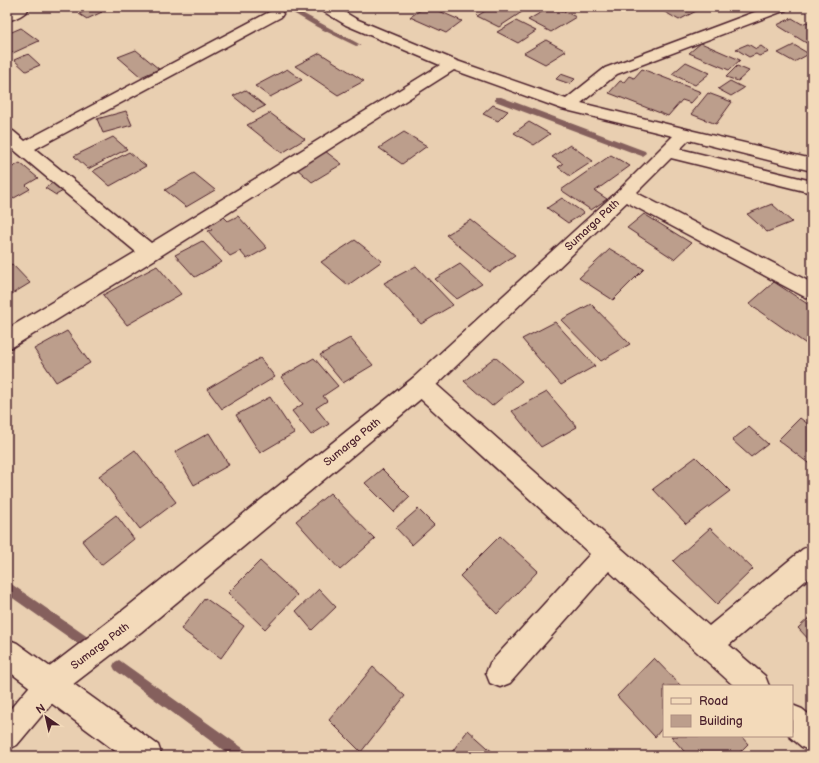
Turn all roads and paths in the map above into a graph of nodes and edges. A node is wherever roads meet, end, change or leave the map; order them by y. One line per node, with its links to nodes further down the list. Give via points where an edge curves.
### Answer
1 (23, 7): 5 (street)
2 (326, 7): 6 (street, via 351,22)
3 (780, 7): 7 (street, via 611,71)
4 (276, 14): 10 (street)
5 (7, 17)
6 (452, 64): 7 (street); 15 (street)
7 (568, 105): 8 (street)
8 (685, 134): 11 (street, Sumarga Path); 12 (street)
9 (7, 135): 10 (street)
10 (24, 148): 15 (street)
11 (668, 152): 13 (street); 14 (street, Sumarga Path)
12 (812, 165)
13 (812, 187)
14 (625, 194): 16 (street); 18 (street, Sumarga Path)
15 (150, 253): 17 (street)
16 (812, 292)
17 (7, 340)
18 (421, 385): 19 (street); 24 (street, Sumarga Path, via 131,622)
19 (608, 553): 21 (street); 23 (street)
20 (812, 558): 21 (street)
21 (709, 644): 25 (street)
22 (7, 653): 24 (street)
23 (500, 673)
24 (49, 685): 27 (street, Sumarga Path); 29 (street)
25 (754, 685)
26 (793, 720): 28 (street)
27 (7, 735)
28 (812, 737)
29 (147, 756)

